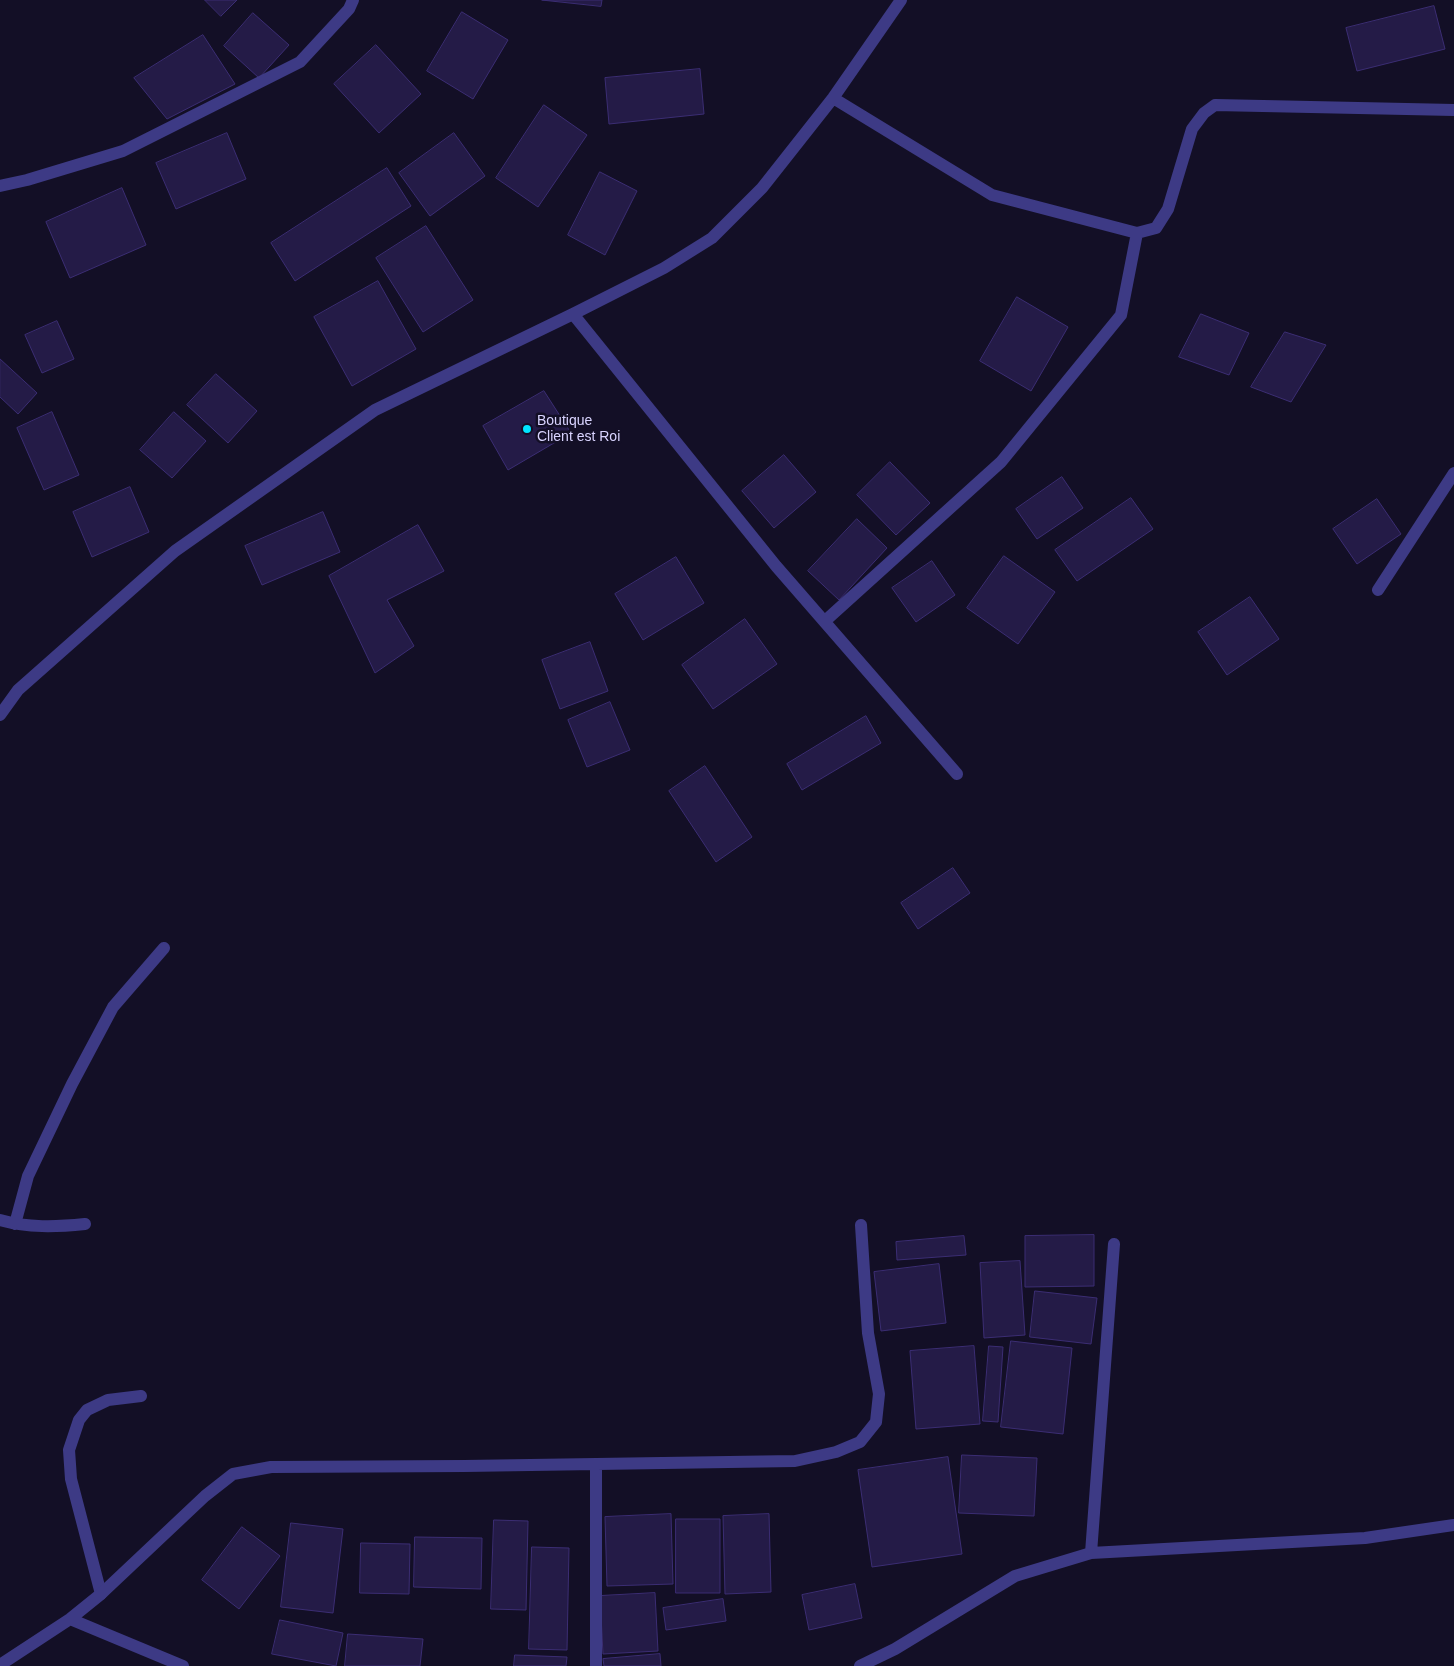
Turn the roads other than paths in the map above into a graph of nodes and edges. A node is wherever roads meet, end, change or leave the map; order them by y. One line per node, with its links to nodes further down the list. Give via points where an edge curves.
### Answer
1 (353, 0): 5 (street, via 300,62 123,151)
2 (901, 0): 3 (street)
3 (832, 98): 6 (street, via 992,195); 7 (street, via 762,188 712,238 664,268)
4 (1454, 110): 6 (street, via 1215,105 1192,129 1168,208 1156,228)
5 (0, 186)
6 (1137, 233): 10 (street, via 1121,315 1001,462)
7 (573, 314): 10 (street, via 776,566); 11 (street, via 375,410 175,551 18,690)
8 (1454, 473): 9 (street)
9 (1378, 590)
10 (825, 621): 12 (street)
11 (0, 715)
12 (957, 774)
13 (164, 948): 15 (street, via 113,1007 28,1176)
14 (0, 1220): 15 (street)
15 (14, 1224): 16 (street, via 53,1227)
16 (85, 1224)
17 (861, 1225): 20 (street, via 868,1333 879,1394 876,1422 860,1442 836,1452 796,1461)
18 (1114, 1244): 22 (street)
19 (141, 1396): 23 (street, via 108,1400 87,1410 79,1420 69,1450 71,1479)
20 (596, 1464): 23 (street, via 271,1467 233,1474 205,1496); 27 (street)
21 (1454, 1525): 22 (street, via 1365,1538)
22 (1091, 1553): 28 (street, via 1015,1576 895,1649)
23 (101, 1594): 24 (street)
24 (70, 1619): 25 (street); 26 (street)
25 (0, 1664)
26 (183, 1666)
27 (596, 1666)
28 (860, 1666)

